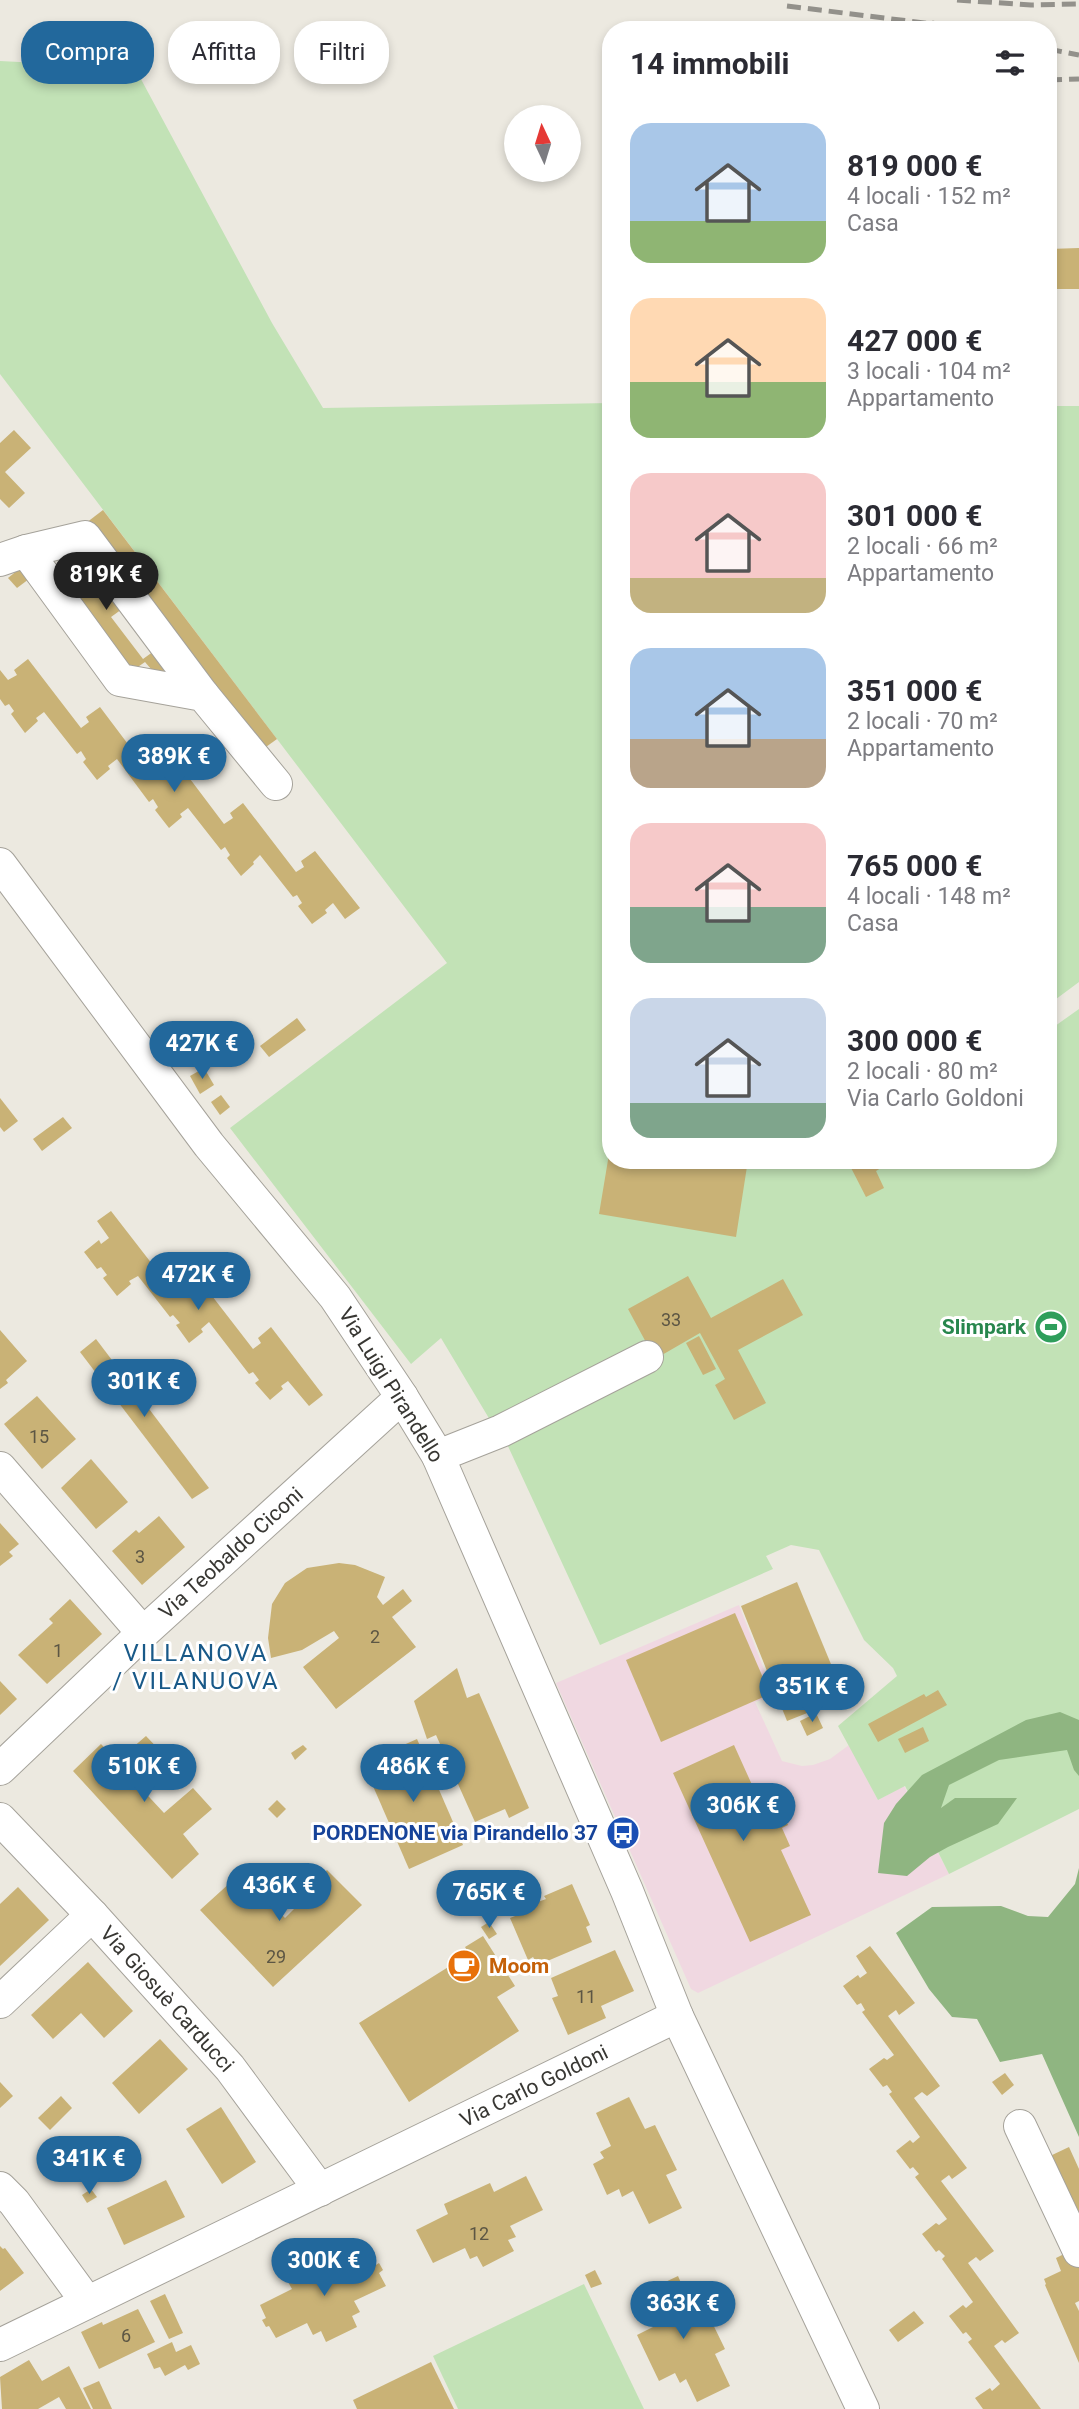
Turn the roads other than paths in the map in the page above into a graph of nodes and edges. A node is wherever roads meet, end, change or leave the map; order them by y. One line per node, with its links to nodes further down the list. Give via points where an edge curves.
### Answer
1 (7, 557): 2 (street, via 120,680); 2 (street, via 85,537)
2 (203, 695): 3 (street)
3 (276, 784)
4 (0, 864): 6 (street, Via Luigi Pirandello, via 209,1145 335,1297)
5 (647, 1357): 7 (street, via 501,1431)
6 (402, 1396): 7 (street, Via Luigi Pirandello); 9 (street, Via Teobaldo Ciconi)
7 (438, 1456): 14 (street, Via Luigi Pirandello)
8 (0, 1468): 9 (street)
9 (143, 1633): 10 (street, Via Teobaldo Ciconi)
10 (0, 1769)
11 (0, 1819): 12 (street, Via Giosuè Carducci)
12 (92, 1915): 13 (street); 17 (street, Via Giosuè Carducci, via 230,2068)
13 (0, 2002)
14 (677, 2016): 17 (street, Via Carlo Goldoni); 21 (street)
15 (1020, 2126): 18 (street)
16 (0, 2188): 19 (street)
17 (320, 2190): 19 (street, Via Carlo Goldoni)
18 (1079, 2251)
19 (87, 2302): 20 (street, Via Carlo Goldoni)
20 (0, 2345)
21 (863, 2409)

